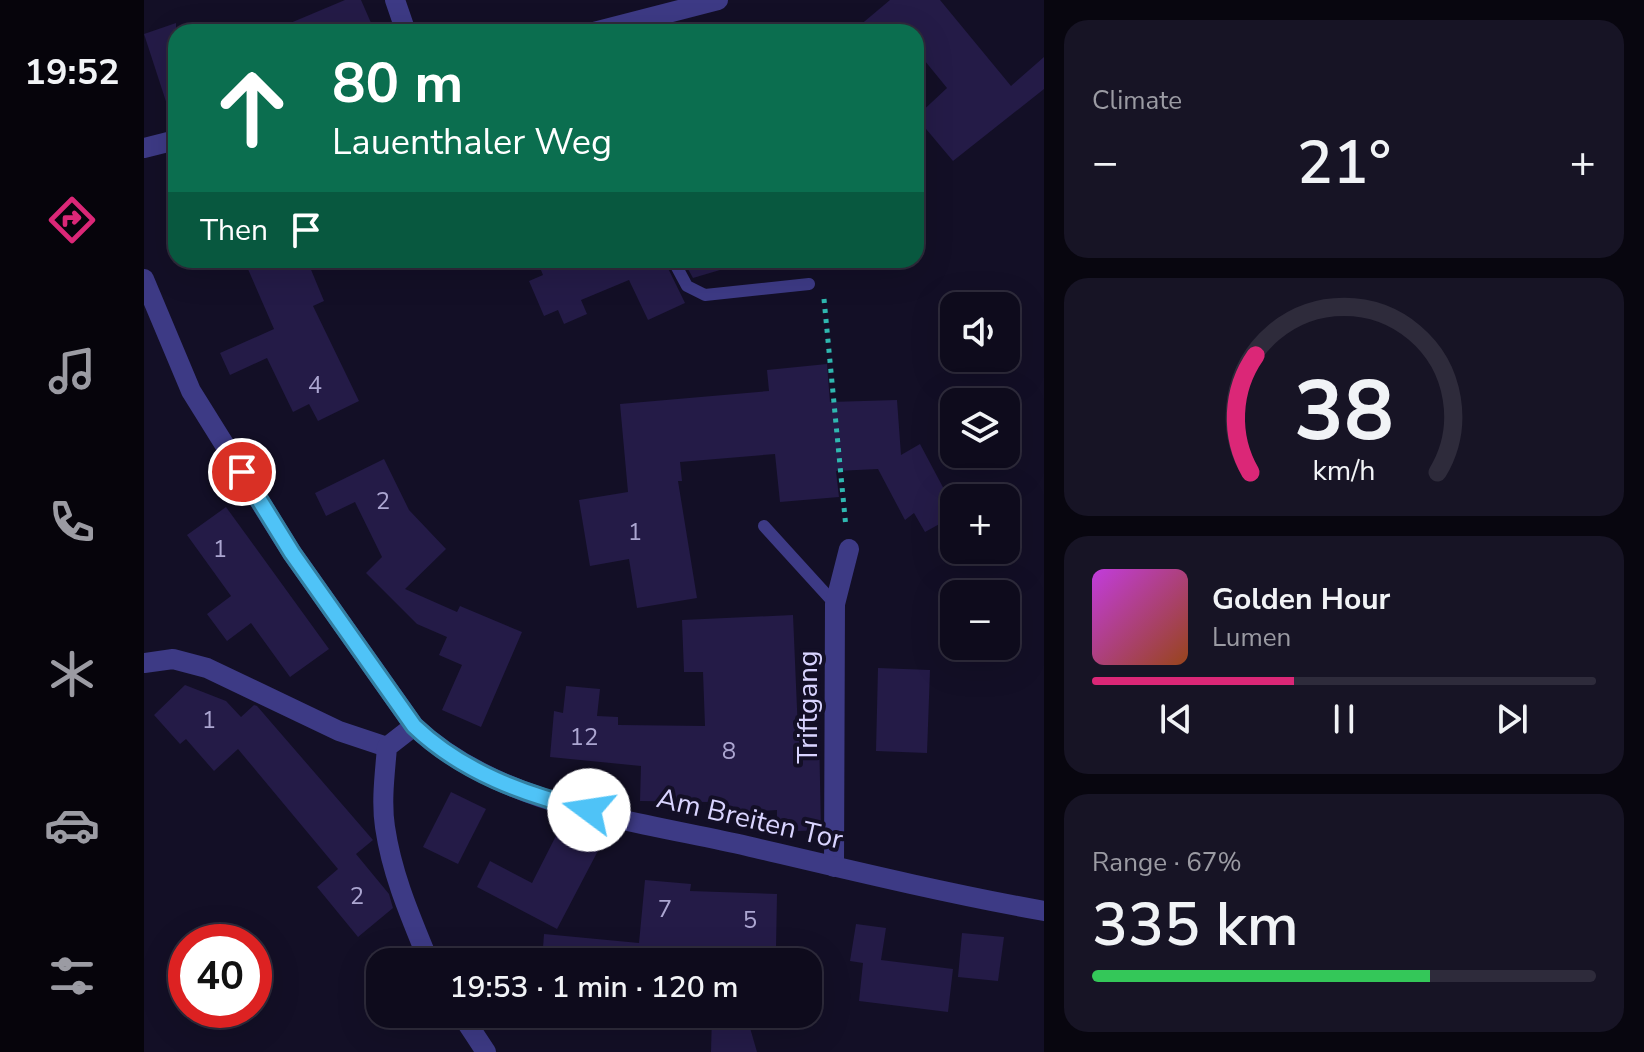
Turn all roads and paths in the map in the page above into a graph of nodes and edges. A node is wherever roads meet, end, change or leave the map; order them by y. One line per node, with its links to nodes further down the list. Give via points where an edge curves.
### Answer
1 (395, 0): 3 (street)
2 (718, 0): 4 (street)
3 (403, 24)
4 (625, 24)
5 (168, 142): 6 (street)
6 (144, 148)
7 (677, 268): 9 (lane, via 687,286 705,295)
8 (144, 279): 14 (street, Am Breiten Tor, via 191,391 292,553)
9 (809, 284): 11 (path, via 822,283)
10 (764, 526): 12 (lane)
11 (849, 549): 12 (street, Triftgang)
12 (835, 604): 16 (street, Triftgang)
13 (144, 663): 15 (street, via 173,659 207,668 339,731)
14 (414, 726): 15 (street); 16 (street, Am Breiten Tor, via 462,765 559,803)
15 (387, 747): 18 (street, via 385,828 402,897)
16 (834, 867): 17 (street, Am Breiten Tor)
17 (1044, 911)
18 (423, 948)
19 (470, 1028): 20 (street)
20 (486, 1052)

